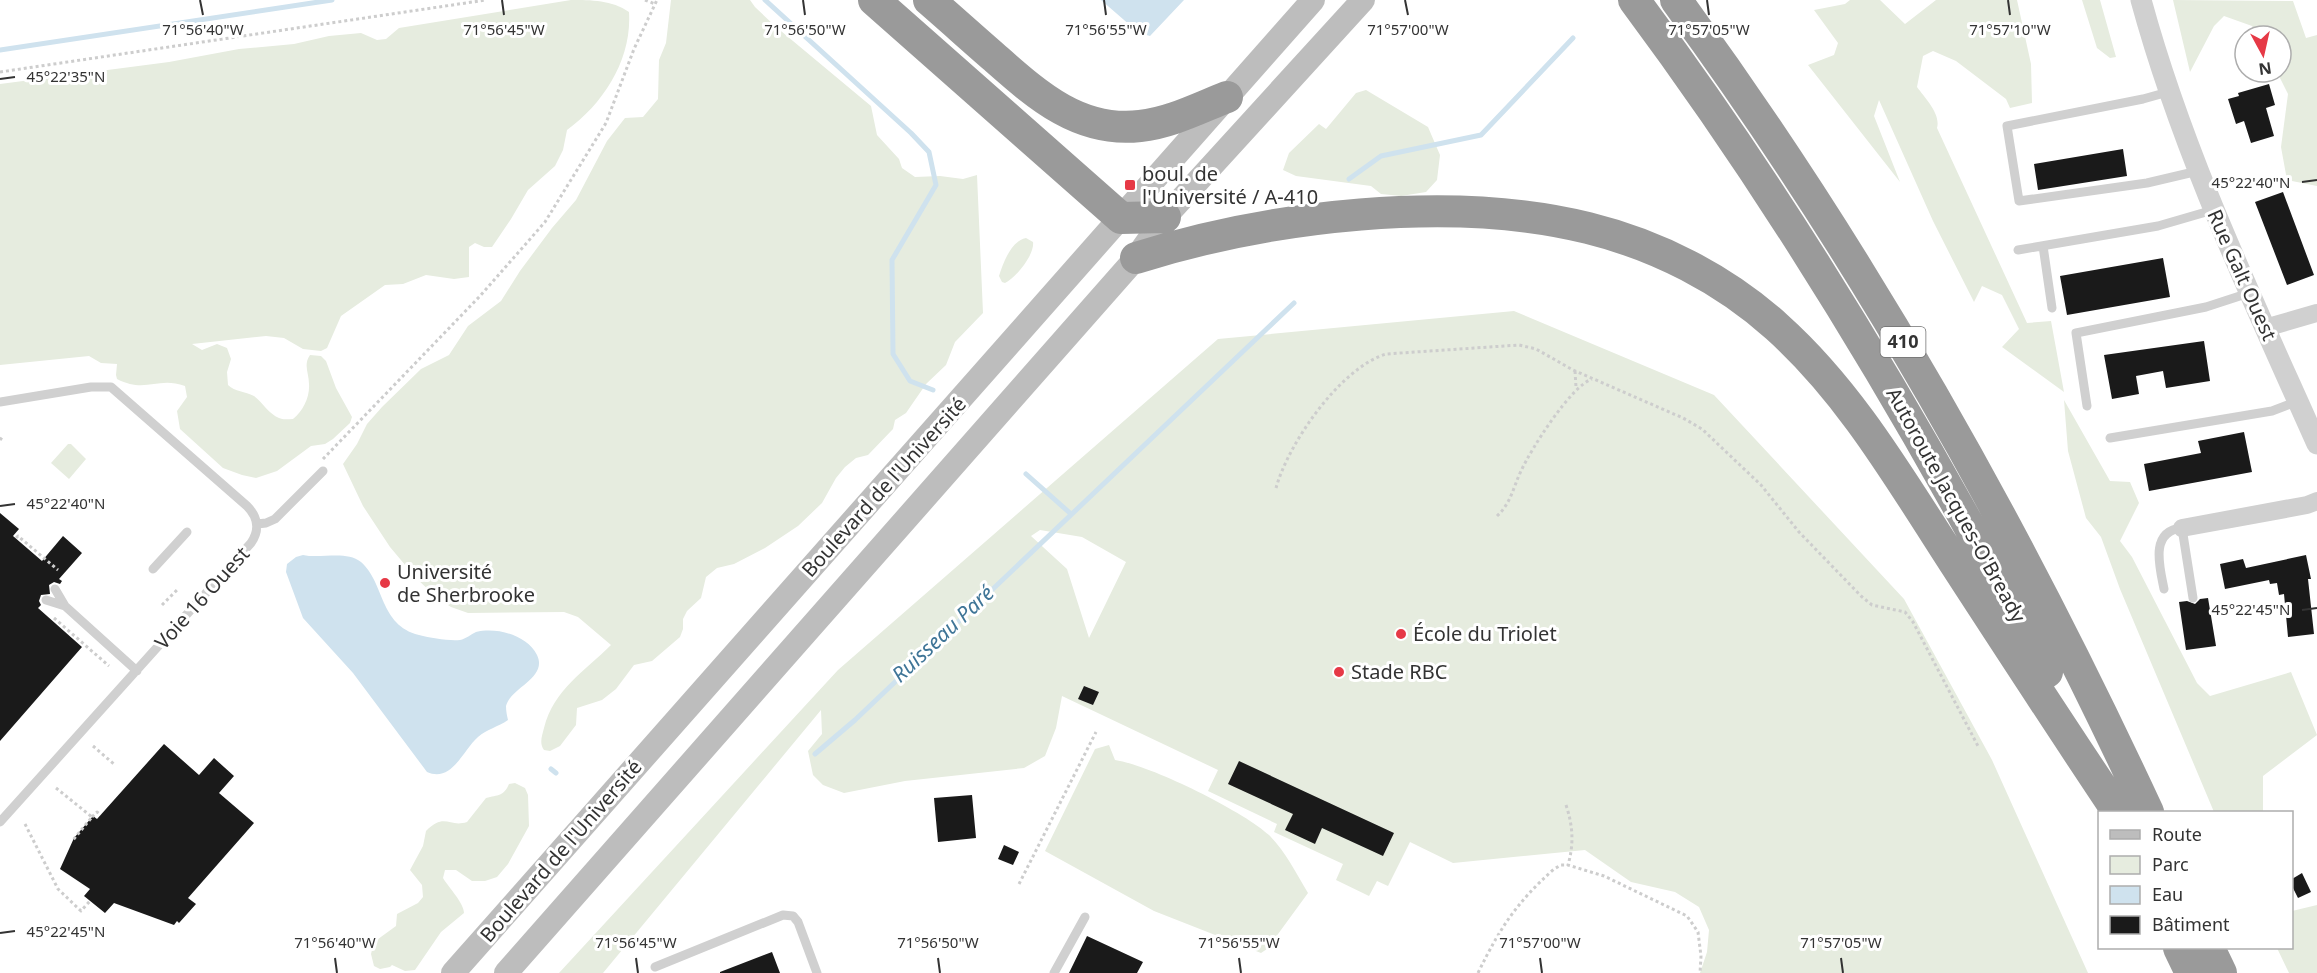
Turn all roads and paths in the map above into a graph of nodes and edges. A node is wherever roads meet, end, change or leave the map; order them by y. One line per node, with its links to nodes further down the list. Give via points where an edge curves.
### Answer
1 (486, 0): 11 (path)
2 (645, 0): 10 (path)
3 (874, 0): 17 (highway)
4 (929, 0): 13 (highway, via 1039,96 1088,122 1119,127 1147,125)
5 (1312, 0): 13 (main road, Boulevard de l'Université)
6 (1363, 0): 16 (main road, Boulevard de l'Université)
7 (1635, 0): 61 (highway, Autoroute Jacques-O'Bready / 410, via 1761,181 1867,348 1990,564)
8 (1676, 0): 62 (highway, Autoroute Jacques-O'Bready / 410, via 1840,240 1945,414 2076,658)
9 (2141, 0): 12 (street, Rue Galt Ouest)
10 (656, 2): 35 (path, via 606,123 545,222 480,296 322,460)
11 (0, 72)
12 (2168, 92): 14 (street, Rue Galt Ouest); 14 (lane, via 2007,126 2019,201 2147,183)
13 (1227, 97): 17 (main road, Boulevard de l'Université)
14 (2198, 171): 15 (street, Rue Galt Ouest)
15 (2213, 210): 18 (lane, via 2158,226); 21 (street, Rue Galt Ouest)
16 (1165, 217): 17 (highway); 20 (main road, Boulevard de l'Université)
17 (1121, 218): 75 (main road, Boulevard de l'Université)
18 (2043, 246): 19 (lane); 22 (lane)
19 (2018, 250)
20 (1136, 258): 61 (highway, via 1216,236 1305,221 1462,213 1526,217 1588,228 1646,247 1705,275 1778,328 1843,399 1910,494); 76 (main road, Boulevard de l'Université)
21 (2250, 293): 24 (street, Rue Galt Ouest); 30 (lane, via 2206,307 2076,333)
22 (2052, 308)
23 (2317, 313): 24 (street)
24 (2265, 328): 28 (street, Rue Galt Ouest)
25 (1574, 370): 26 (path); 27 (path); 36 (path, via 1536,349 1519,345 1372,358 1312,416 1280,473)
26 (1594, 379): 27 (path); 57 (path, via 1702,429 1761,485 1799,532 1861,596 1872,605 1908,615)
27 (1576, 389): 38 (path, via 1538,442 1511,499)
28 (2298, 401): 32 (lane, via 2272,411); 34 (street, Rue Galt Ouest)
29 (0, 402): 39 (lane, Voie 16 Ouest, via 111,387 247,506)
30 (2087, 406)
31 (3, 436): 33 (path)
32 (2110, 438)
33 (0, 440)
34 (2317, 444)
35 (322, 471): 39 (lane, via 275,519)
36 (1276, 488)
37 (2317, 501): 40 (street)
38 (1497, 516)
39 (257, 524): 54 (lane, Voie 16 Ouest, via 251,543)
40 (2182, 528): 46 (lane, via 2166,535 2159,547); 48 (lane)
41 (187, 532): 43 (lane)
42 (19, 539): 44 (path)
43 (153, 569)
44 (58, 570)
45 (56, 589): 51 (lane)
46 (2164, 589)
47 (177, 590): 50 (path)
48 (2193, 598)
49 (46, 600): 51 (lane)
50 (162, 605)
51 (65, 606): 54 (lane)
52 (47, 612): 53 (path)
53 (109, 666)
54 (137, 670): 65 (lane, Voie 16 Ouest)
55 (1096, 732): 69 (path)
56 (93, 746): 58 (path)
57 (1979, 748)
58 (115, 765)
59 (56, 788): 64 (path)
60 (1566, 805): 68 (path, via 1573,834)
61 (2116, 811)
62 (2147, 811)
63 (101, 815): 64 (path, via 97,812)
64 (92, 817): 67 (path)
65 (0, 822)
66 (25, 824): 70 (path, via 58,889 81,911)
67 (73, 840)
68 (1568, 865): 79 (path, via 1554,869 1512,911); 80 (path, via 1604,876 1687,916 1698,932)
69 (1019, 884)
70 (90, 901)
71 (1085, 917): 78 (lane)
72 (2179, 949): 81 (highway)
73 (2209, 949): 82 (highway)
74 (655, 967): 77 (lane, via 783,915 793,916 798,922)
75 (453, 973)
76 (506, 973)
77 (817, 973)
78 (1054, 973)
79 (1478, 973)
80 (1700, 973)
81 (2191, 973)
82 (2221, 973)

